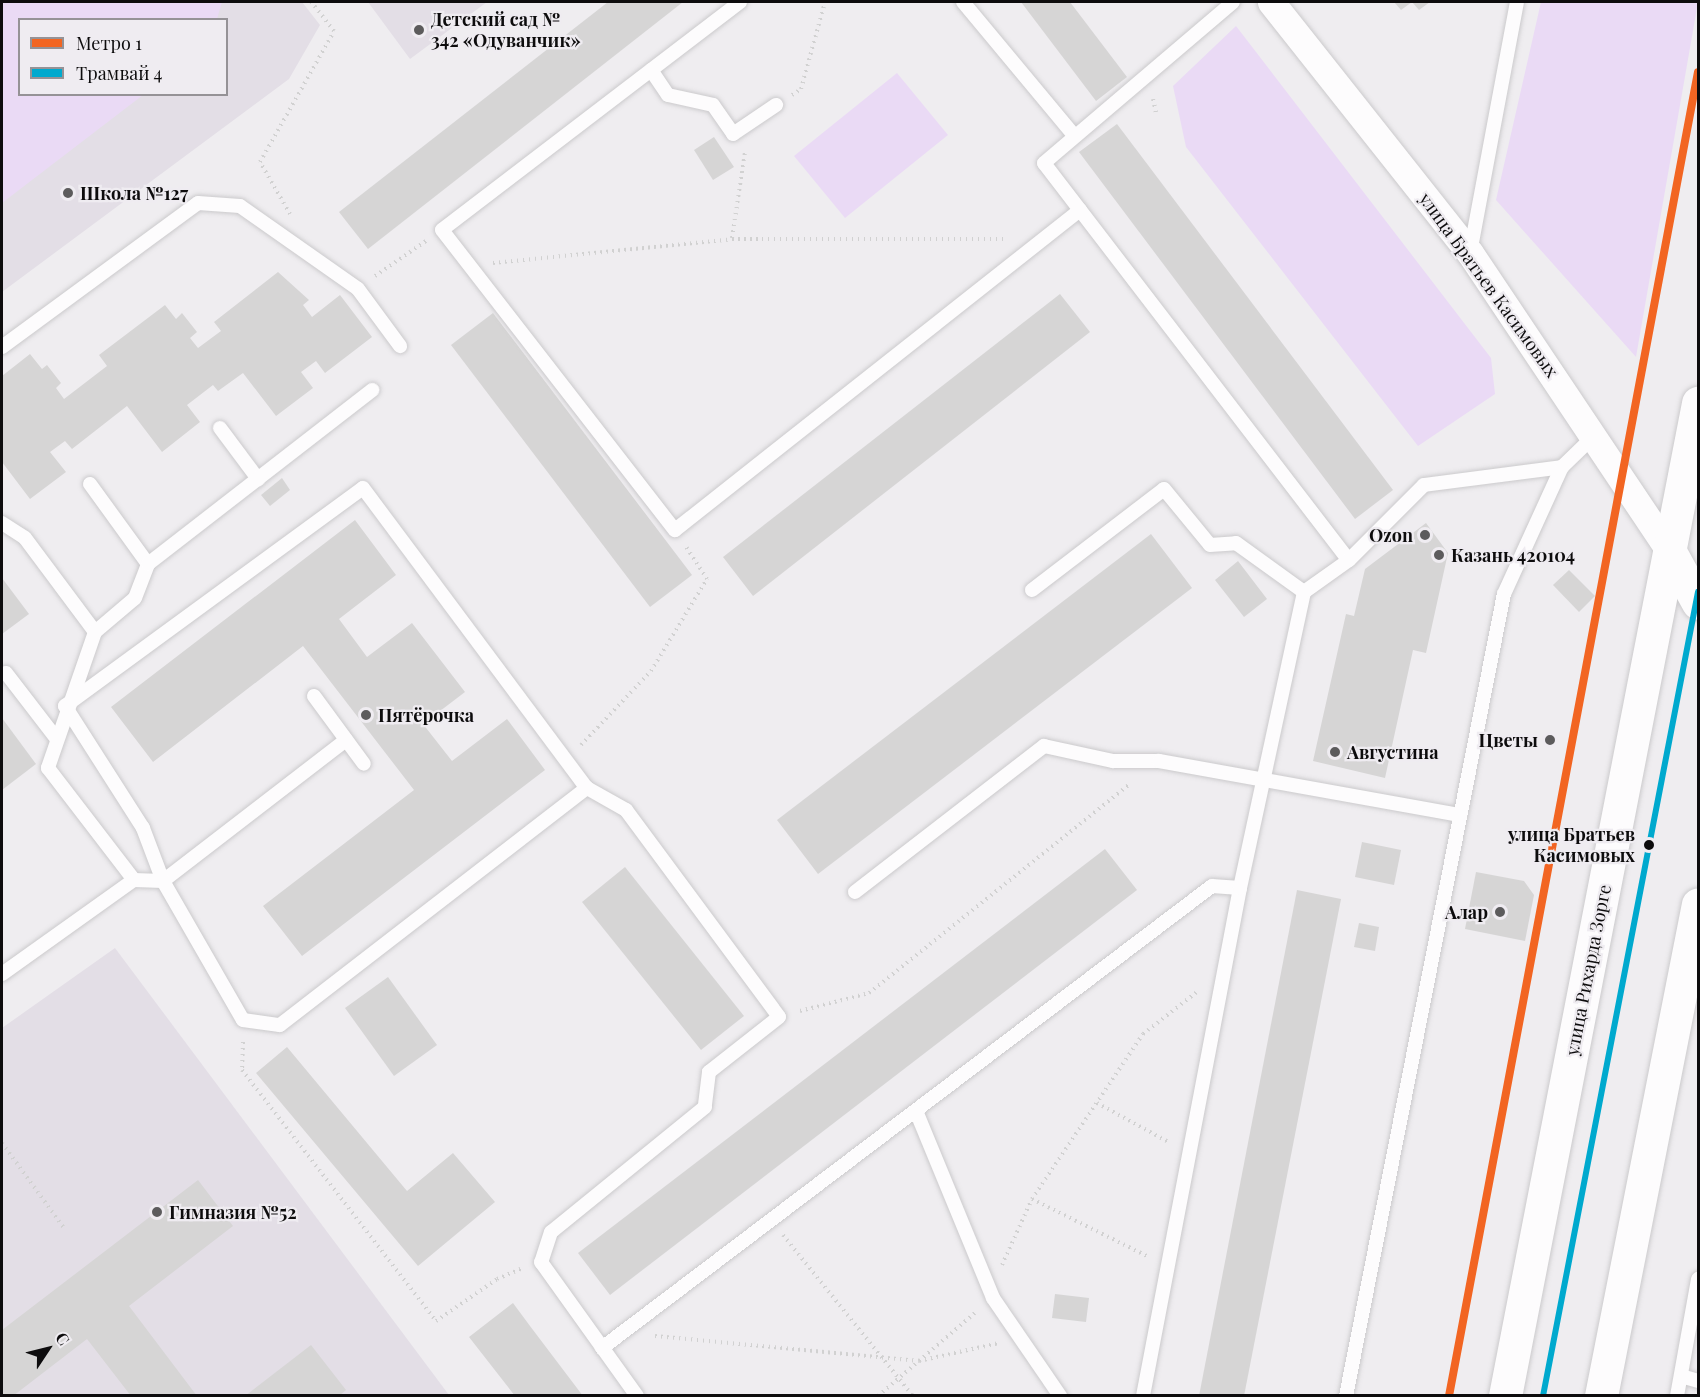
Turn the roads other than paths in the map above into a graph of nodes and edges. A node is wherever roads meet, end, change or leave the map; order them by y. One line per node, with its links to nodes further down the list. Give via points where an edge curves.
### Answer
1 (740, 2): 6 (lane)
2 (963, 2): 8 (lane)
3 (1233, 2): 8 (lane)
4 (1271, 2): 10 (street, улица Братьев Касимовых)
5 (1517, 2): 10 (lane)
6 (651, 70): 7 (lane, via 668,94 713,105 733,134); 9 (lane, via 442,230 675,530)
7 (776, 105)
8 (1073, 134): 9 (lane, via 1044,163)
9 (1080, 210): 22 (lane)
10 (1470, 253): 16 (street, улица Братьев Касимовых)
11 (400, 345): 12 (lane, via 358,289 240,207 198,203)
12 (2, 347)
13 (372, 390): 18 (lane)
14 (1698, 403): 21 (main road, улица Рихарда Зорге)
15 (220, 428): 18 (lane)
16 (1594, 436): 17 (lane); 21 (street, улица Братьев Касимовых)
17 (1562, 467): 22 (lane, via 1424,485); 36 (lane, via 1504,594)
18 (258, 479): 23 (lane)
19 (90, 484): 23 (lane)
20 (2, 523): 27 (lane, via 25,538)
21 (1670, 550): 26 (main road); 52 (main road, улица Рихарда Зорге)
22 (1349, 560): 25 (lane)
23 (148, 564): 27 (lane, via 135,598)
24 (1032, 590): 25 (lane, via 1164,489 1210,545 1236,543)
25 (1304, 591): 34 (lane)
26 (1698, 603)
27 (94, 633): 30 (lane)
28 (6, 673): 31 (lane)
29 (314, 696): 32 (lane)
30 (65, 706): 31 (lane); 35 (lane, via 363,488); 38 (lane, via 143,828)
31 (56, 738): 37 (lane, via 48,768)
32 (346, 740): 33 (lane); 38 (lane)
33 (364, 764)
34 (1266, 782): 36 (lane); 39 (lane); 40 (lane, via 1159,761 1113,761 1044,746)
35 (587, 788): 38 (lane, via 280,1025 243,1020); 45 (lane, via 626,810 779,1017 709,1072 705,1107 551,1232 541,1262)
36 (1460, 815): 51 (lane)
37 (134, 880): 38 (lane); 42 (lane)
38 (163, 880)
39 (1240, 888): 43 (lane, via 1212,886); 50 (lane)
40 (855, 892)
41 (1698, 904): 53 (main road)
42 (2, 974)
43 (916, 1111): 45 (lane); 49 (lane, via 991,1294)
44 (1698, 1279): 46 (lane)
45 (602, 1348): 48 (lane)
46 (1681, 1376): 47 (lane); 54 (lane)
47 (1698, 1381)
48 (637, 1395)
49 (1060, 1395)
50 (1143, 1395)
51 (1346, 1395)
52 (1505, 1395)
53 (1601, 1395)
54 (1677, 1395)

